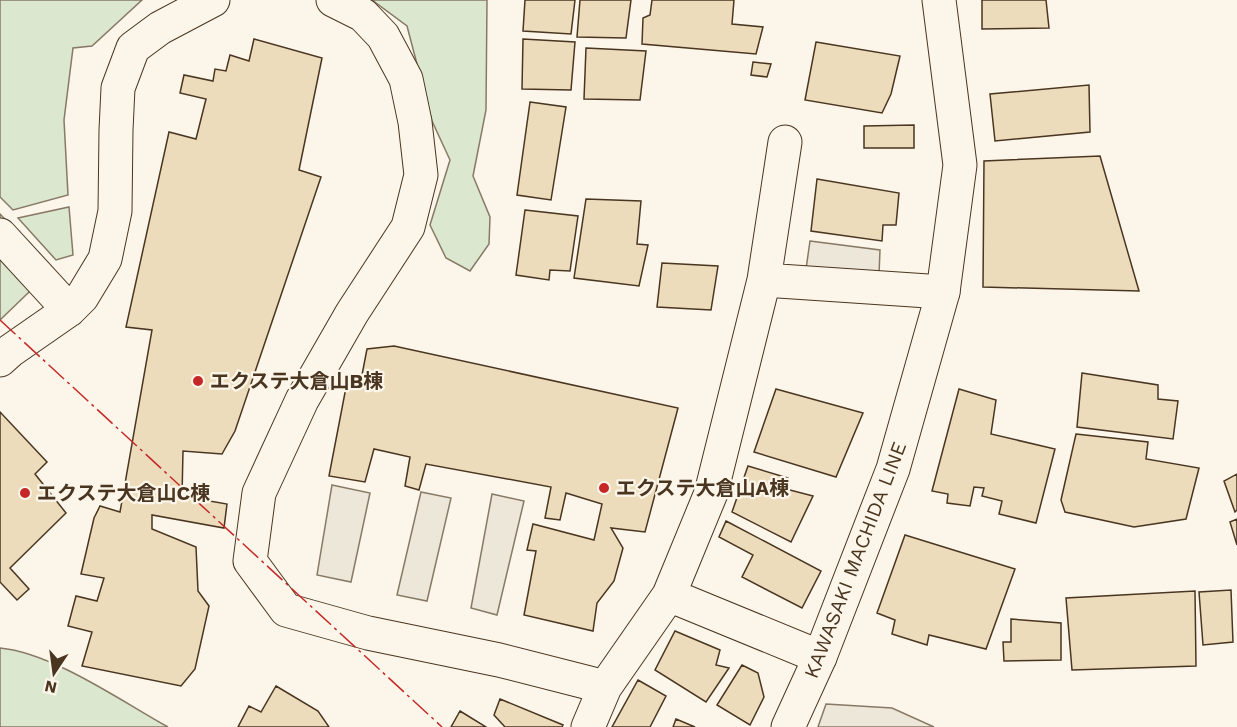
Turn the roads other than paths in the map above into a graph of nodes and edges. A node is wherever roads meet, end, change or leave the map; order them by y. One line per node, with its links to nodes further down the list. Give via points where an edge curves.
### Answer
1 (213, 0): 8 (street, via 160,28 133,48 118,88 115,211 105,259 82,297)
2 (333, 0): 12 (street, via 363,15 383,36 406,79 421,176 408,227 302,400 259,493 250,561 286,610 368,633)
3 (939, 0): 7 (street, KAWASAKI MACHIDA LINE, via 960,165)
4 (785, 142): 6 (street)
5 (0, 235): 8 (street)
6 (764, 280): 7 (street); 10 (street, via 711,493)
7 (943, 292): 11 (street, KAWASAKI MACHIDA LINE, via 893,469)
8 (69, 310): 9 (street)
9 (0, 360)
10 (669, 595): 11 (street); 12 (street)
11 (820, 657): 14 (street, KAWASAKI MACHIDA LINE)
12 (605, 687): 13 (street)
13 (588, 727)
14 (788, 727)

